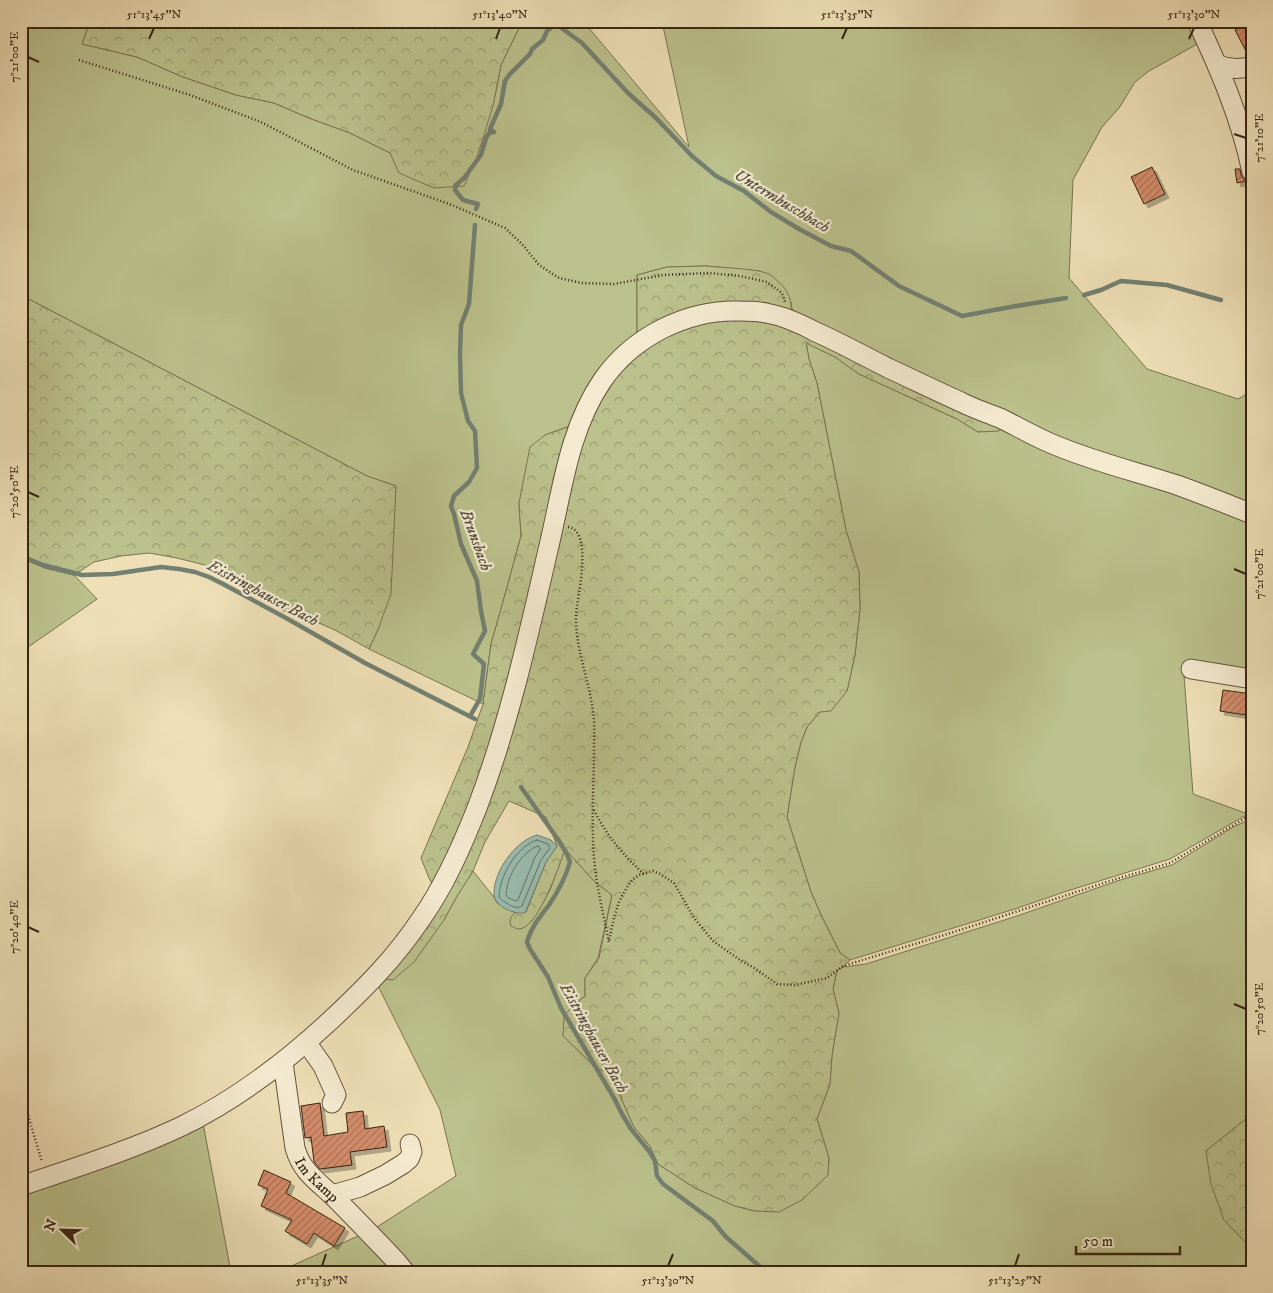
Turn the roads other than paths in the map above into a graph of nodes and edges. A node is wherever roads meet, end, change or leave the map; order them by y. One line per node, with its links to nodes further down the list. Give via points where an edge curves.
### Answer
1 (1197, 21): 2 (street)
2 (1218, 65): 3 (street, via 1228,69); 4 (street)
3 (1252, 66)
4 (1252, 172)
5 (1252, 514): 8 (street, via 1050,443 783,318 766,313 734,311 686,318 666,326 641,342 602,381 577,431 503,731 488,780 452,865 425,915 395,956)
6 (1192, 668): 7 (street)
7 (1252, 679)
8 (306, 1042): 9 (street); 10 (street, via 330,1079 336,1095)
9 (283, 1062): 12 (street, via 227,1101 182,1126); 13 (street, Im Kamp, via 298,1158 307,1172)
10 (332, 1103)
11 (410, 1144): 13 (street, via 412,1152 409,1159 386,1175 360,1187)
12 (21, 1186)
13 (332, 1194): 14 (street, Im Kamp)
14 (405, 1272)

